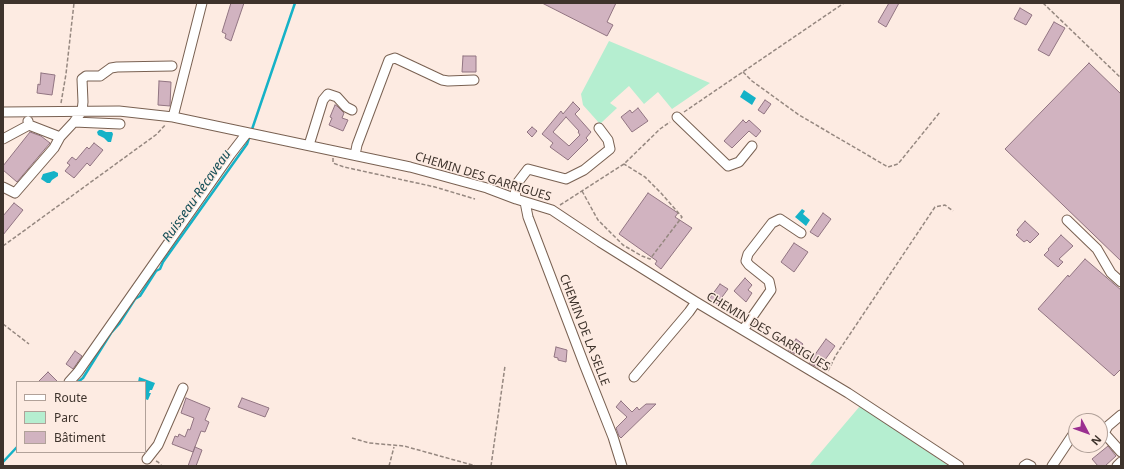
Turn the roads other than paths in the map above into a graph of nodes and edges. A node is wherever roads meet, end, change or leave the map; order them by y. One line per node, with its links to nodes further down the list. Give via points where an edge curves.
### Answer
1 (202, 3): 8 (street)
2 (172, 66): 6 (street, via 117,67 110,68 100,76 86,76 82,79)
3 (474, 80): 19 (street, via 442,80 395,58 388,60)
4 (352, 110): 17 (street, via 337,97 328,94 323,100)
5 (28, 111): 6 (street, CHEMIN DES GARRIGUES); 7 (street, CHEMIN DES GARRIGUES); 12 (street)
6 (82, 111): 8 (street, CHEMIN DES GARRIGUES, via 119,111); 10 (street)
7 (3, 112)
8 (171, 117): 14 (street, CHEMIN DES GARRIGUES)
9 (677, 117): 18 (street, via 728,166 739,162)
10 (74, 122): 11 (street); 15 (street)
11 (120, 124)
12 (28, 125): 15 (street); 16 (street)
13 (599, 128): 21 (street, via 608,140 610,149 584,170 566,179 528,169 515,186)
14 (251, 133): 17 (street, CHEMIN DES GARRIGUES); 28 (street, via 230,155)
15 (60, 138): 20 (street, via 15,193)
16 (3, 139)
17 (309, 145): 19 (street, CHEMIN DES GARRIGUES)
18 (752, 146)
19 (355, 155): 21 (street, CHEMIN DES GARRIGUES, via 410,167)
20 (3, 187)
21 (521, 200): 25 (street, CHEMIN DES GARRIGUES, via 552,210); 37 (street, CHEMIN DE LA SELLE)
22 (1067, 220): 24 (street, via 1097,249 1111,273)
23 (801, 233): 26 (street, via 780,219 772,223 748,254 746,261 769,281 771,290)
24 (1121, 282)
25 (696, 302): 26 (street, CHEMIN DES GARRIGUES); 27 (street)
26 (743, 330): 38 (street, CHEMIN DES GARRIGUES)
27 (634, 377)
28 (70, 381)
29 (183, 388): 35 (street, via 158,445)
30 (1121, 415): 31 (street)
31 (1108, 426)
32 (1108, 438): 34 (street)
33 (1068, 442): 41 (street)
34 (1121, 452)
35 (148, 459)
36 (1121, 462): 42 (street)
37 (622, 466)
38 (960, 466)
39 (1024, 466): 40 (street)
40 (1031, 466)
41 (1052, 466)
42 (1117, 466)

